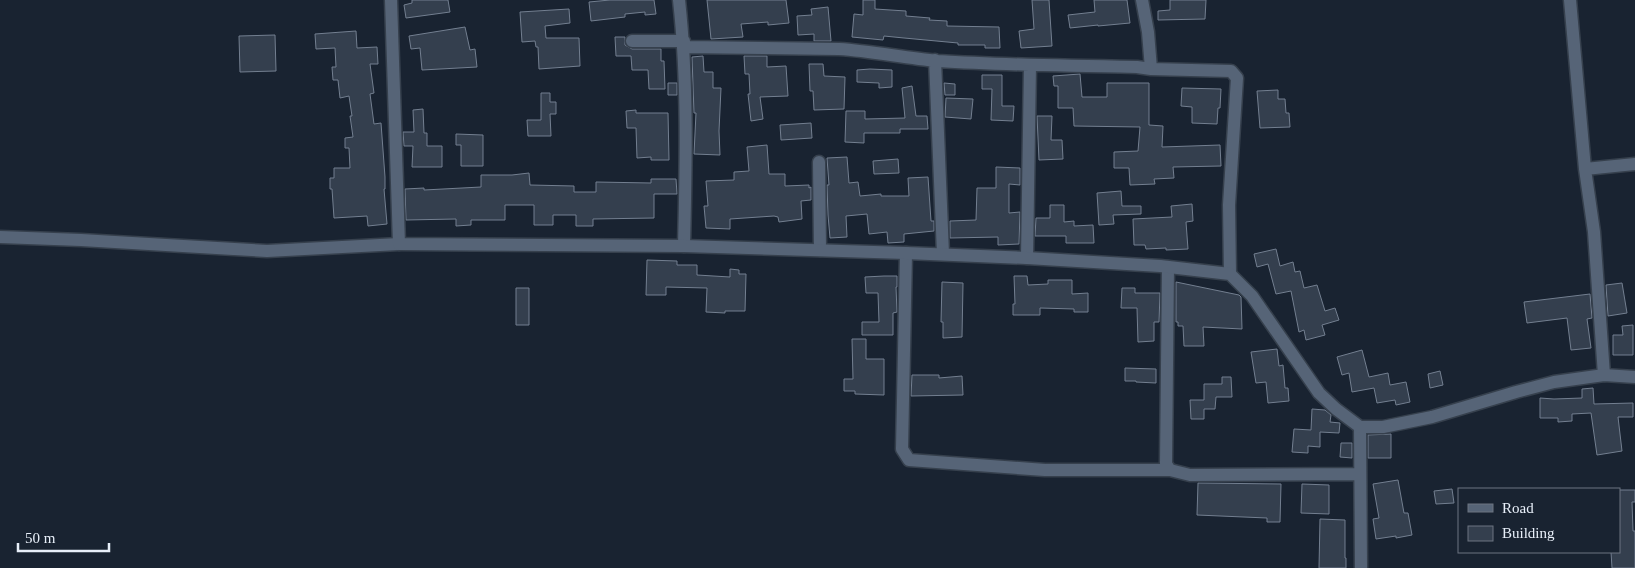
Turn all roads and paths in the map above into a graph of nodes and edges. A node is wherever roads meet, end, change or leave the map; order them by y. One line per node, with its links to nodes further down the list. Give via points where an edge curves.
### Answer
1 (391, 0): 14 (street)
2 (679, 0): 6 (street)
3 (1142, 0): 9 (street)
4 (1570, 0): 12 (street)
5 (632, 41): 6 (street)
6 (684, 44): 7 (street, via 861,50); 15 (street)
7 (935, 60): 8 (street); 18 (street)
8 (1030, 65): 9 (street); 19 (street)
9 (1151, 69): 21 (street, via 1231,71 1237,78)
10 (819, 162): 16 (street)
11 (1635, 164): 12 (street)
12 (1585, 169): 22 (street, via 1594,232)
13 (0, 237): 14 (street, via 266,251)
14 (398, 244): 15 (street)
15 (684, 246): 16 (street)
16 (820, 250): 17 (street)
17 (906, 253): 18 (street); 25 (street, via 902,449 909,460 1045,470)
18 (943, 254): 19 (street)
19 (1027, 258): 20 (street)
20 (1168, 267): 21 (street); 25 (street, via 1166,464)
21 (1230, 274): 24 (street, via 1252,296 1319,393)
22 (1604, 374): 23 (street); 24 (street, via 1525,389 1432,417 1383,427)
23 (1635, 377)
24 (1360, 427): 26 (street)
25 (1170, 470): 26 (street, via 1190,476)
26 (1360, 474): 27 (street)
27 (1362, 568)

